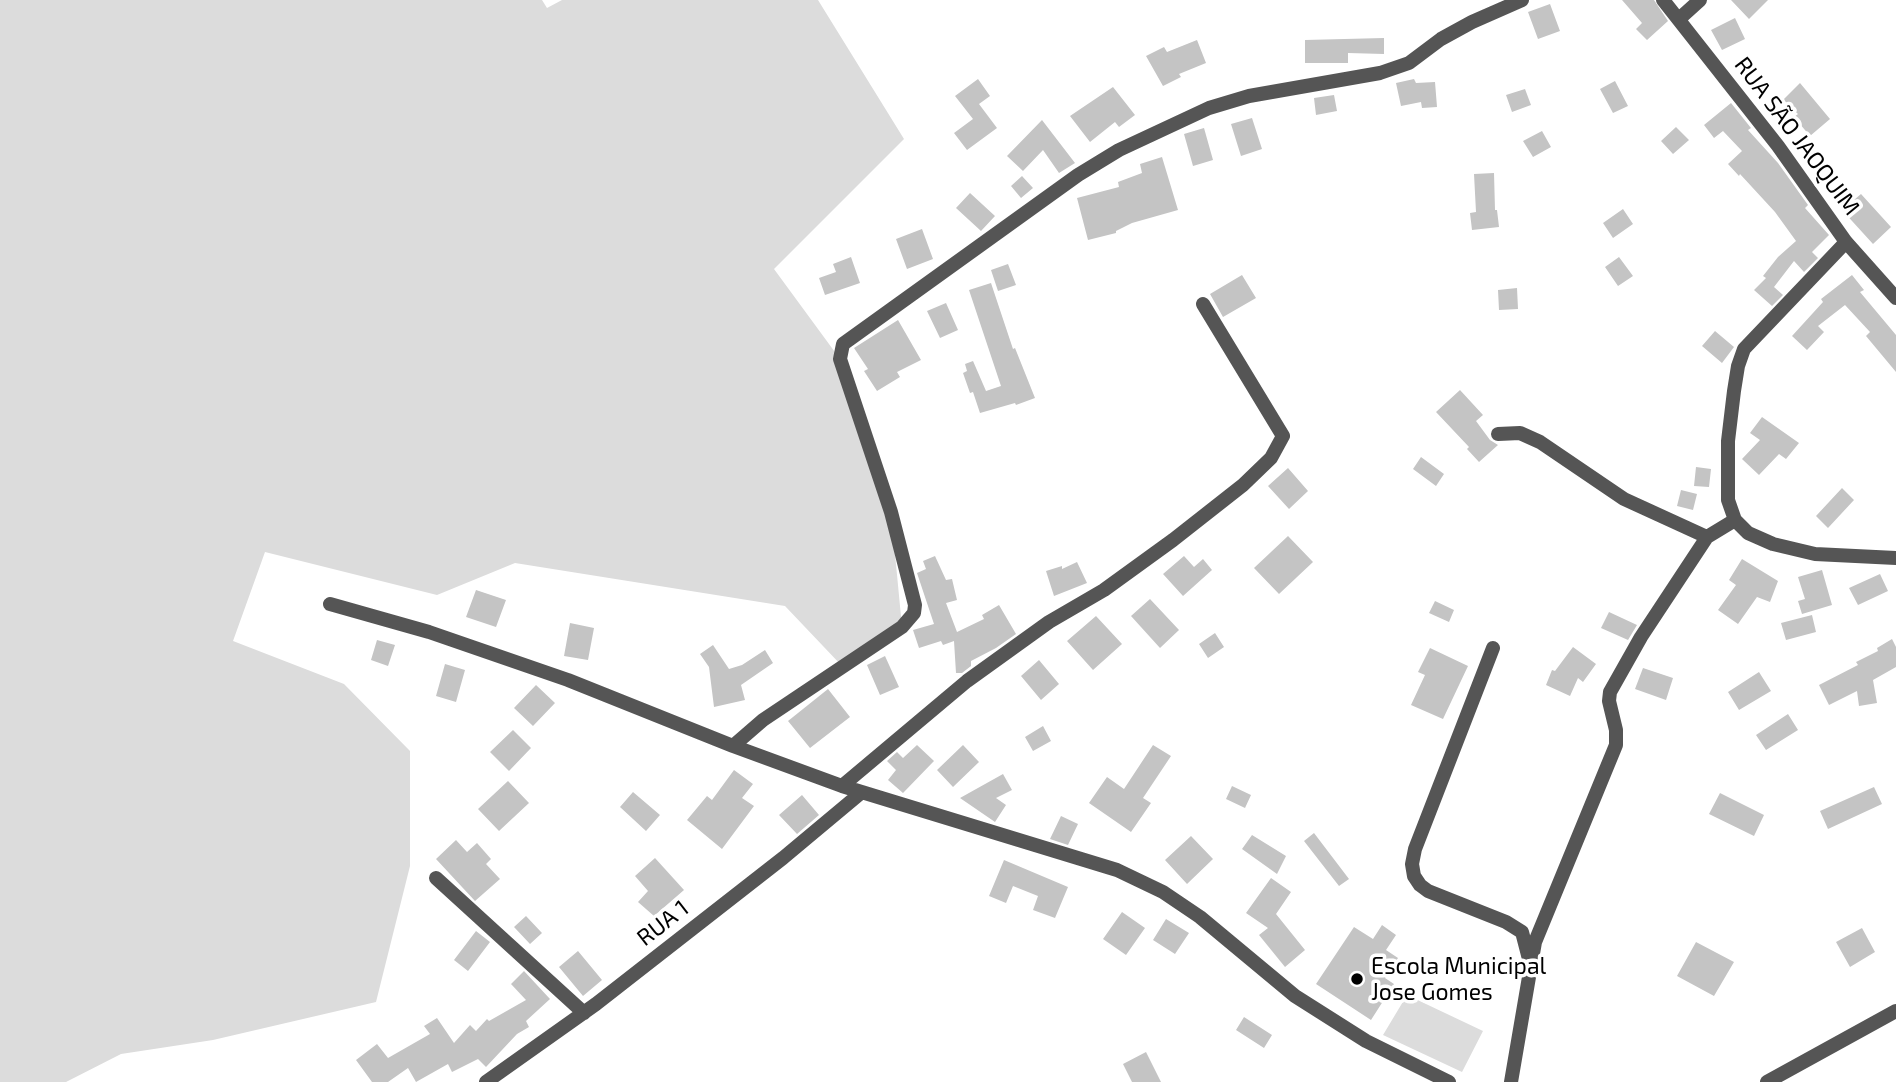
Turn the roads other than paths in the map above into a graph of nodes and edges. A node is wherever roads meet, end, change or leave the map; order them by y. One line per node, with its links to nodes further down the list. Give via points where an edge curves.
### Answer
1 (1522, 0): 14 (street, via 1380,73 1249,96 1181,120 1119,150 843,344 840,359 891,512 914,613 902,627 763,720)
2 (1663, 0): 4 (street, RUA SÃO JAOQUIM)
3 (1700, 0): 4 (street)
4 (1679, 19): 5 (street, RUA SÃO JAOQUIM, via 1779,146)
5 (1846, 242): 6 (street, RUA SÃO JAOQUIM); 9 (street, via 1744,349 1728,442 1728,500)
6 (1896, 298)
7 (1203, 304): 15 (street, via 1283,436 1271,458 1244,485 1104,590 1049,622 967,681)
8 (1498, 434): 10 (street, via 1520,433 1540,442 1624,499)
9 (1735, 520): 10 (street); 11 (street, via 1748,533 1805,552)
10 (1707, 537): 18 (street, via 1610,692 1616,745)
11 (1896, 558)
12 (330, 604): 14 (street, via 568,680)
13 (1493, 648): 18 (street, via 1412,864 1414,876 1428,891 1522,932)
14 (733, 746): 15 (street)
15 (842, 786): 16 (street)
16 (862, 792): 20 (street, RUA 1); 22 (street, via 1117,870 1163,892 1296,996 1366,1041)
17 (436, 878): 20 (street)
18 (1530, 964): 23 (street)
19 (1896, 1012): 24 (street)
20 (584, 1013): 21 (street, RUA 1)
21 (486, 1082)
22 (1449, 1082)
23 (1511, 1082)
24 (1767, 1082)

